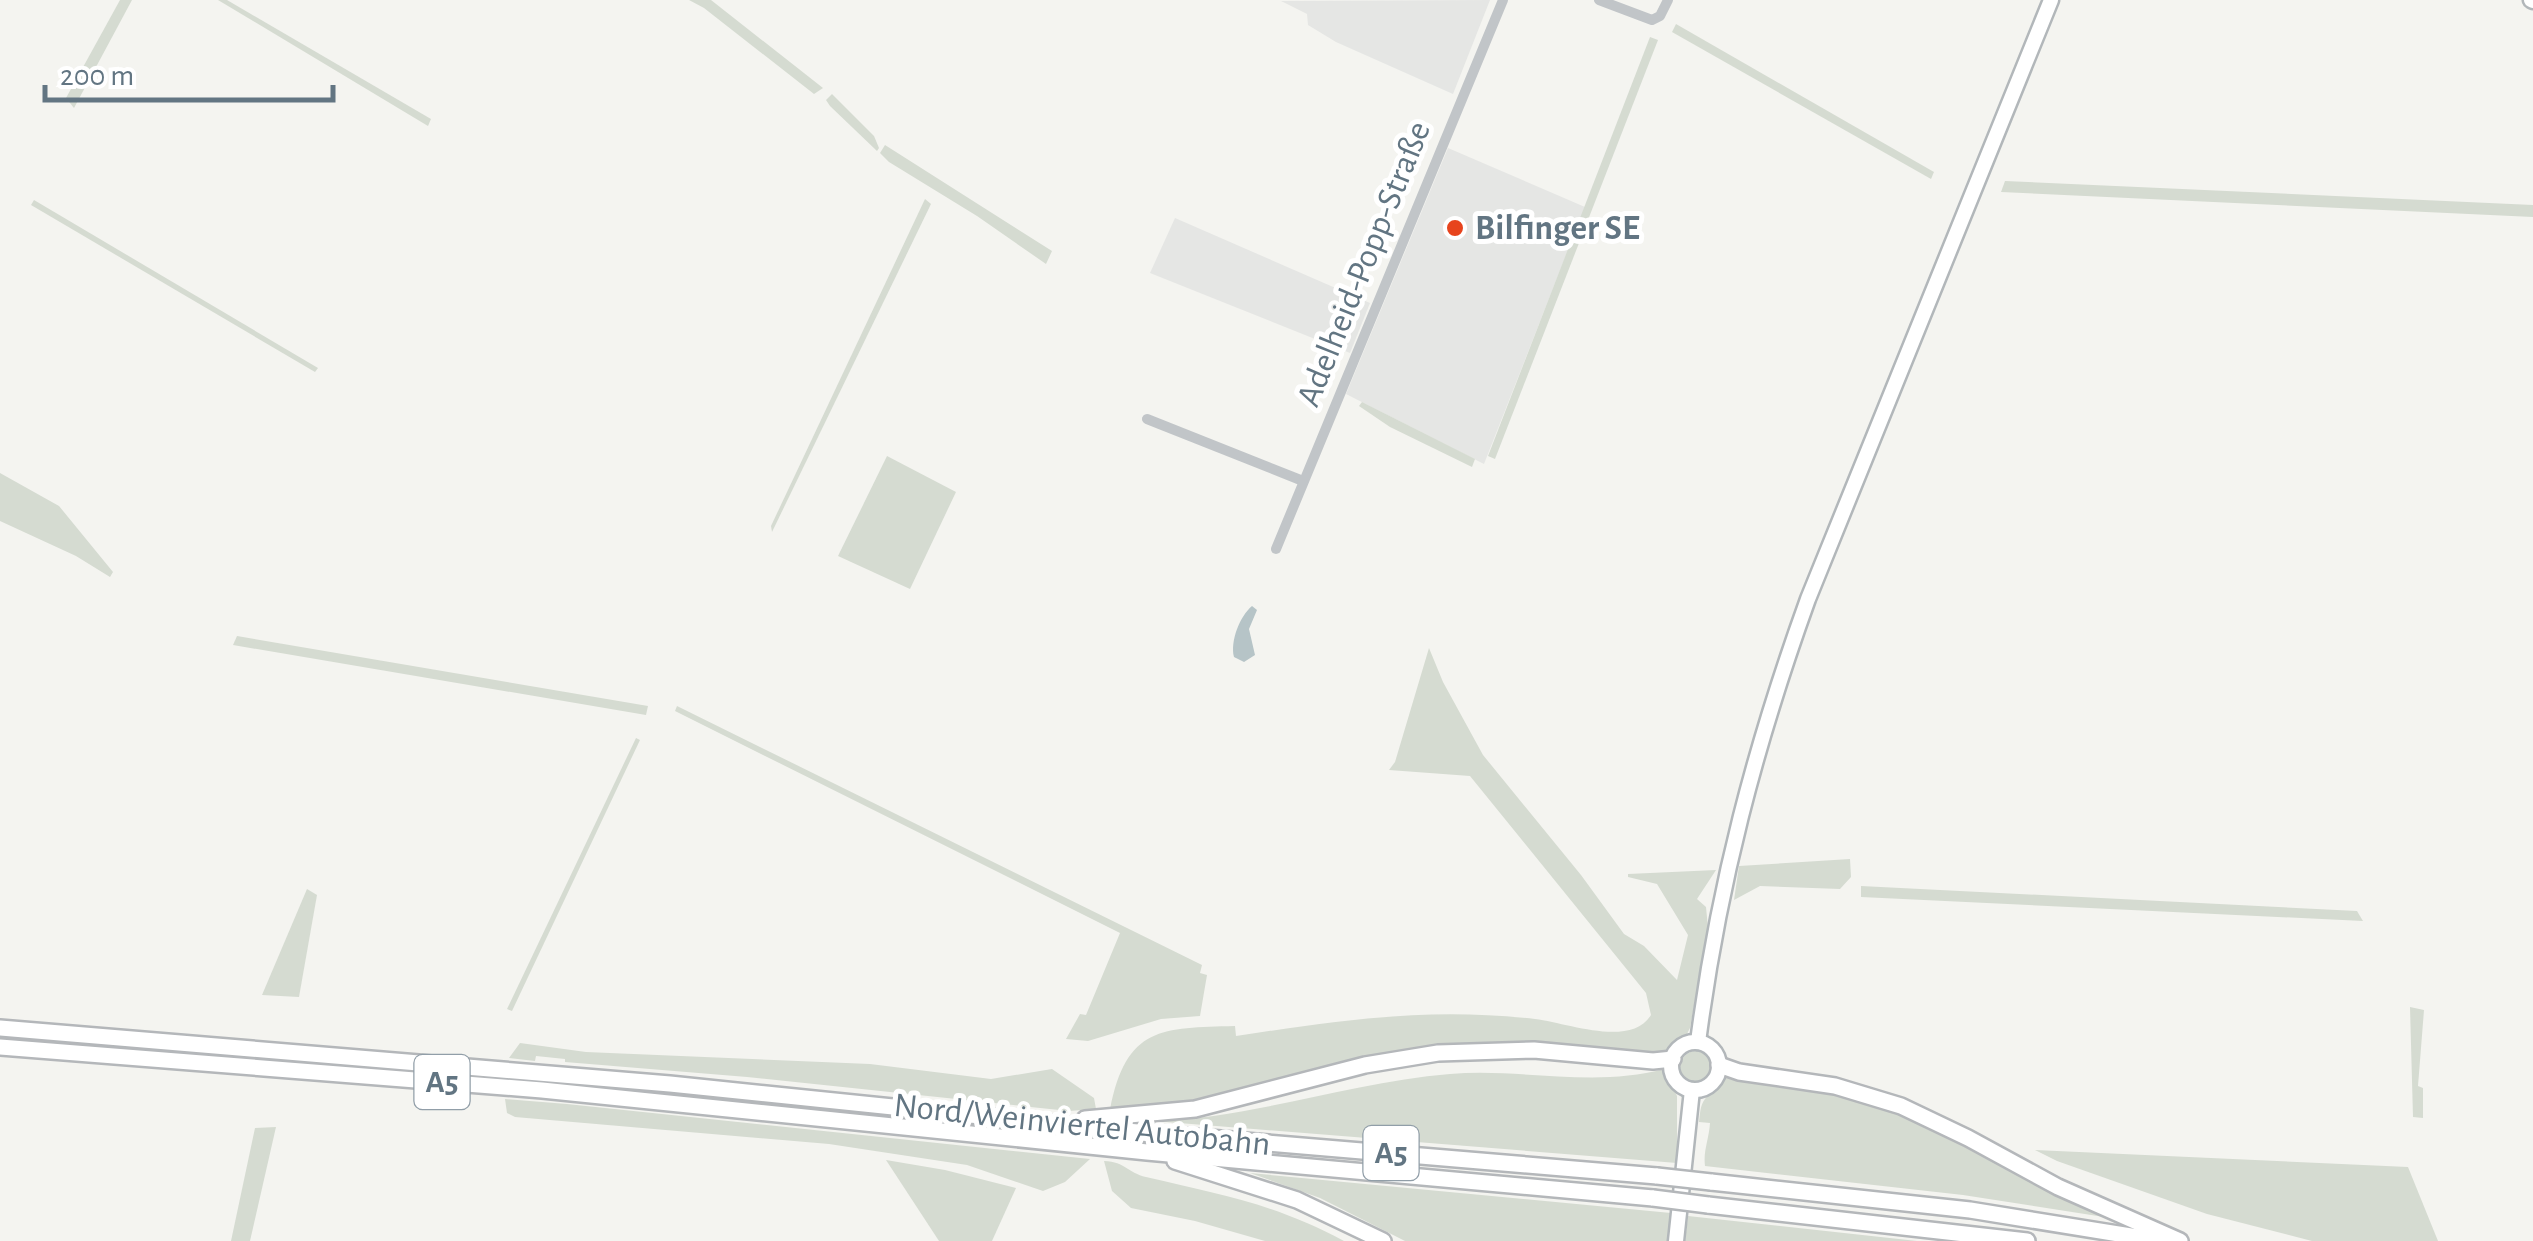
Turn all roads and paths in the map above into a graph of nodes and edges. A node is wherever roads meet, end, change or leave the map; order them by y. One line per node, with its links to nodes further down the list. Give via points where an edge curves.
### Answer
1 (1502, 0): 6 (street, Adelheid-Popp-Straße)
2 (1600, 0): 3 (street, via 1647,19 1660,16)
3 (1668, 0)
4 (2051, 0): 9 (main road, via 1776,687 1733,840)
5 (1147, 420): 6 (street)
6 (1303, 481): 7 (street, Adelheid-Popp-Straße)
7 (1276, 549)
8 (0, 1028): 14 (highway, Nord/Weinviertel Autobahn / A5)
9 (1698, 1042): 11 (main road, via 1680,1047); 12 (main road, via 1711,1048)
10 (0, 1047): 15 (highway, Nord/Weinviertel Autobahn / A5, via 542,1090)
11 (1673, 1059): 13 (main road, via 1675,1079); 14 (highway, via 1534,1050 1438,1053 1195,1109)
12 (1719, 1065): 13 (main road, via 1712,1084); 20 (highway, via 1835,1086 1901,1106)
13 (1692, 1090): 17 (main road)
14 (1038, 1122): 19 (highway, Nord/Weinviertel Autobahn / A5, bridge, via 1657,1176 1970,1210)
15 (1147, 1152): 16 (highway, via 1275,1192); 18 (highway, Nord/Weinviertel Autobahn / A5, bridge, via 1653,1198)
16 (1383, 1241)
17 (1676, 1241)
18 (2027, 1241)
19 (2162, 1241)
20 (2180, 1241)

